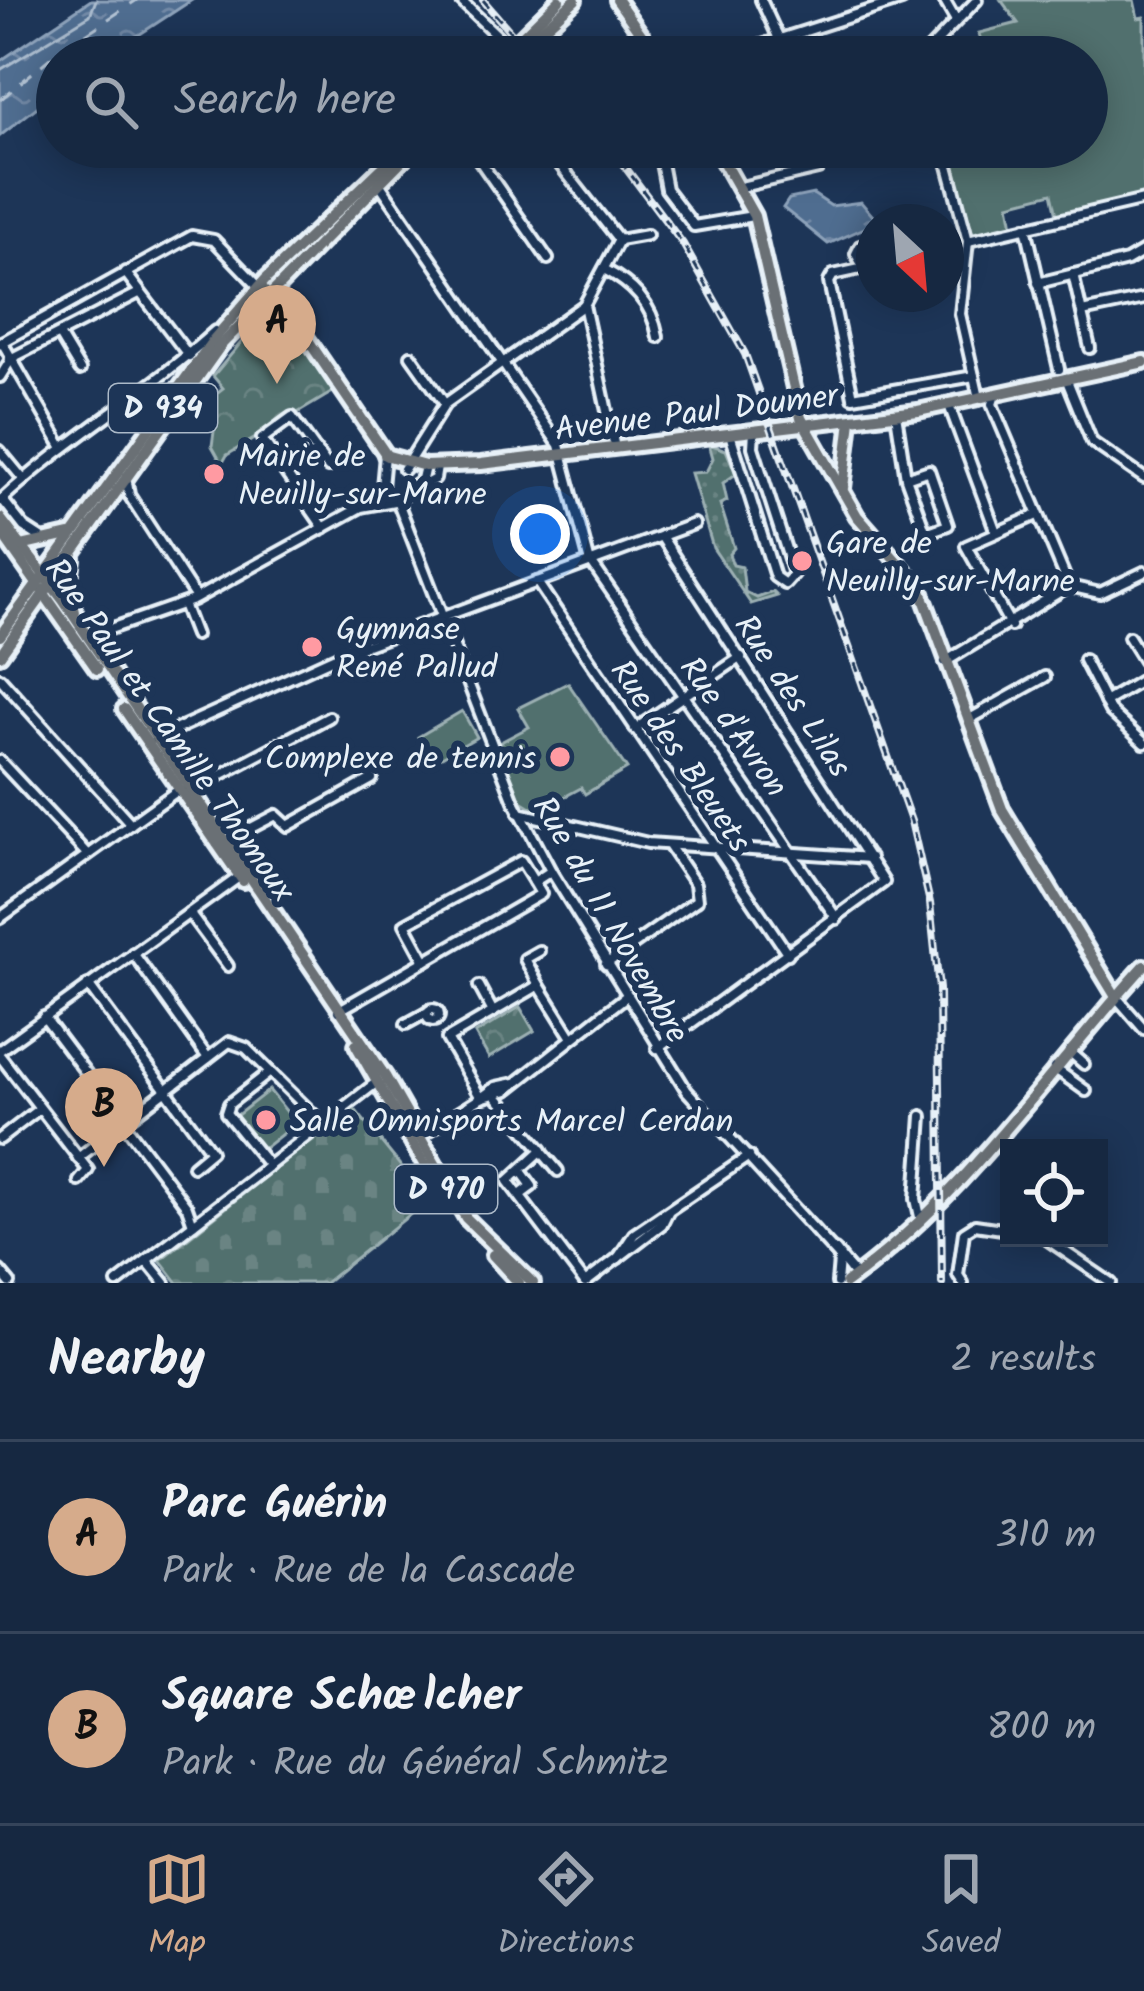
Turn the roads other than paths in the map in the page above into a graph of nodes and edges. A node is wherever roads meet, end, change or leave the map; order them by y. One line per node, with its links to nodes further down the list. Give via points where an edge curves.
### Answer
1 (460, 0): 9 (street)
2 (567, 0): 10 (main road); 11 (main road)
3 (617, 0): 12 (main road)
4 (761, 0): 13 (street)
5 (902, 0): 14 (street)
6 (944, 0): 8 (street)
7 (977, 0): 8 (street)
8 (956, 19): 15 (street)
9 (492, 36)
10 (528, 36)
11 (532, 36)
12 (641, 36)
13 (778, 36)
14 (795, 36)
15 (941, 36)
16 (382, 168): 39 (main road, D 934, via 297,249)
17 (393, 168): 24 (main road, D 934)
18 (485, 168): 33 (street)
19 (562, 168): 30 (street)
20 (662, 168): 27 (street, via 665,189 694,226)
21 (732, 168): 25 (main road)
22 (949, 168): 31 (street)
23 (818, 170): 25 (street)
24 (378, 182): 39 (main road, D 934); 51 (street, Rue d'Avron)
25 (744, 186): 27 (main road); 65 (main road, via 760,217)
26 (1144, 200): 28 (street)
27 (754, 216): 65 (main road)
28 (1026, 227): 31 (street); 38 (street)
29 (646, 235): 30 (street)
30 (619, 241): 34 (street)
31 (968, 241): 56 (street, via 960,314)
32 (1144, 251): 37 (street)
33 (548, 259)
34 (604, 269): 42 (street); 45 (street, via 632,284)
35 (856, 270): 56 (street, via 833,274 829,283 853,397)
36 (125, 272): 39 (street, via 197,236 219,244); 40 (street); 46 (street)
37 (1073, 274): 38 (street); 43 (street)
38 (1038, 283): 54 (street)
39 (265, 292): 52 (main road, D 934); 52 (main road, D 934); 75 (main road, via 295,321)
40 (139, 293): 44 (street); 52 (street)
41 (1144, 299): 43 (street)
42 (584, 305): 51 (street); 71 (street)
43 (1082, 312): 47 (street)
44 (59, 335): 49 (street); 53 (street)
45 (658, 337)
46 (1, 342): 49 (street)
47 (1090, 348)
48 (411, 356): 60 (street)
49 (10, 359): 55 (street); 70 (street)
50 (1141, 362): 54 (main road, Avenue Paul Doumer); 57 (street)
51 (503, 363): 60 (street); 74 (street, Rue d'Avron)
52 (195, 364): 70 (street); 79 (main road, D 934); 94 (main road, D 934)
53 (80, 370)
54 (1063, 374): 58 (main road, Avenue Paul Doumer); 81 (street, via 1092,442)
55 (0, 376)
56 (974, 376): 59 (street)
57 (1144, 379)
58 (995, 395): 59 (main road, Avenue Paul Doumer); 88 (street)
59 (979, 398): 61 (main road, Avenue Paul Doumer)
60 (445, 404): 76 (street)
61 (949, 405): 62 (main road, Avenue Paul Doumer); 93 (street)
62 (896, 414): 63 (main road, Avenue Paul Doumer); 80 (street)
63 (851, 420): 64 (main road, Avenue Paul Doumer); 68 (main road)
64 (834, 422): 65 (main road, Avenue Paul Doumer); 68 (main road)
65 (805, 424): 66 (main road, Avenue Paul Doumer); 84 (main road)
66 (754, 431): 67 (main road, Avenue Paul Doumer); 69 (street)
67 (730, 434): 71 (main road, Avenue Paul Doumer); 72 (street)
68 (846, 437): 84 (main road)
69 (753, 447): 72 (street); 72 (street, via 794,574 785,584 775,577)
70 (63, 448): 82 (street)
71 (615, 448): 74 (main road, Avenue Paul Doumer)
72 (735, 448)
73 (0, 451): 82 (street)
74 (561, 454): 78 (main road, Avenue Paul Doumer); 99 (street, Rue d'Avron)
75 (385, 455): 76 (main road, Avenue Paul Doumer); 87 (street, Rue du 11 Novembre, via 382,487)
76 (406, 466): 78 (main road, Avenue Paul Doumer)
77 (328, 467): 91 (street, via 292,417 262,439)
78 (431, 470): 87 (street, Avenue Paul Doumer)
79 (125, 475): 83 (main road, D 934); 85 (street)
80 (906, 478): 80 (street, via 926,533 948,525 929,470)
81 (1144, 478)
82 (23, 480): 86 (street)
83 (114, 491): 85 (street); 98 (main road, D 934)
84 (843, 491): 117 (main road, via 874,538 924,584)
85 (129, 495): 104 (street)
86 (1, 500): 96 (street)
87 (393, 501): 91 (street, Avenue Paul Doumer, via 371,502); 106 (street, Rue du 11 Novembre)
88 (1036, 515): 93 (street); 103 (street)
89 (0, 518): 97 (main road, D 970)
90 (694, 524): 95 (street)
91 (324, 529): 104 (street, Avenue Paul Doumer)
92 (0, 531): 102 (main road, Rue Paul et Camille Thomoux / D 970)
93 (996, 532): 108 (street, via 966,546)
94 (72, 534): 96 (main road); 102 (main road, D 934)
95 (661, 536): 99 (street); 114 (street, Rue des Lilas)
96 (45, 542): 97 (main road)
97 (20, 544): 102 (main road, Rue Paul et Camille Thomoux / D 970)
98 (75, 548): 102 (main road, D 934); 107 (main road, via 69,585)
99 (592, 562): 101 (street); 121 (street, Rue d'Avron)
100 (1144, 572): 103 (street, via 1100,593)
101 (537, 582): 106 (street); 125 (street, Rue des Bleuets)
102 (44, 583): 107 (main road, Rue Paul et Camille Thomoux / D 970); 110 (main road, D 934); 113 (main road, D 934); 126 (main road, Rue Paul et Camille Thomoux / D 970)
103 (1069, 586): 108 (street)
104 (196, 598): 105 (street, Avenue Paul Doumer)
105 (183, 604): 109 (street); 111 (street, Avenue Paul Doumer)
106 (442, 617): 126 (street); 131 (street, Rue du 11 Novembre)
107 (77, 621): 111 (main road, Rue Paul et Camille Thomoux / D 970)
108 (1011, 626): 117 (street)
109 (195, 635)
110 (0, 636)
111 (86, 637): 126 (main road, Rue Paul et Camille Thomoux / D 970)
112 (1129, 637): 116 (street)
113 (0, 655)
114 (740, 657): 121 (street); 138 (street, Rue des Lilas)
115 (1084, 660): 122 (street)
116 (1144, 661)
117 (946, 662): 124 (main road)
118 (1045, 677): 124 (street)
119 (0, 678): 132 (street)
120 (1144, 679): 122 (street)
121 (684, 695): 125 (street); 136 (street, Rue d'Avron)
122 (1105, 702): 127 (street)
123 (329, 717): 130 (street)
124 (968, 720): 156 (main road, via 1022,847)
125 (634, 729): 135 (street, Rue des Bleuets)
126 (151, 742): 130 (main road, Rue Paul et Camille Thomoux / D 970)
127 (1144, 743)
128 (0, 760): 137 (street)
129 (372, 779): 133 (street, via 288,826 267,817)
130 (184, 791): 132 (street); 133 (main road, Rue Paul et Camille Thomoux / D 970); 140 (main road, Rue Paul et Camille Thomoux / D 970)
131 (519, 813): 134 (street); 139 (street, Rue du 11 Novembre)
132 (131, 824): 137 (street)
133 (224, 842): 140 (main road, Rue Paul et Camille Thomoux / D 970)
134 (669, 846): 135 (street); 149 (street, via 697,900)
135 (716, 848): 136 (street); 147 (street, Rue des Bleuets)
136 (792, 852): 138 (street); 144 (street, Rue d'Avron)
137 (87, 854): 143 (street)
138 (871, 859): 144 (street, Rue des Lilas, via 884,882)
139 (550, 871): 141 (street); 149 (street, Rue du 11 Novembre)
140 (243, 875): 142 (street); 157 (main road, Rue Paul et Camille Thomoux / D 970)
141 (534, 882): 148 (street, via 541,894); 148 (street, via 520,861 405,924)
142 (189, 913): 146 (street); 150 (street)
143 (0, 918)
144 (837, 919): 147 (street)
145 (539, 951): 153 (street, via 525,959)
146 (133, 953): 152 (street); 167 (street)
147 (788, 954): 164 (street)
148 (425, 961): 157 (street)
149 (606, 964): 155 (street, Rue du 11 Novembre)
150 (228, 966)
151 (1144, 966): 156 (main road)
152 (88, 985): 159 (street); 173 (street)
153 (539, 985): 158 (street); 162 (street)
154 (479, 986): 158 (street)
155 (625, 997): 162 (street); 164 (street, Rue du 11 Novembre)
156 (1116, 997): 161 (street); 165 (main road)
157 (338, 1011): 171 (main road, Rue Paul et Camille Thomoux / D 970)
158 (493, 1012): 163 (street)
159 (44, 1017): 166 (street); 179 (street)
160 (406, 1024): 163 (street, via 438,1010)
161 (1144, 1029)
162 (572, 1038): 174 (street)
163 (447, 1039): 175 (street)
164 (657, 1048): 183 (street, Rue du 11 Novembre)
165 (1069, 1051): 168 (street); 169 (main road)
166 (0, 1053): 176 (street)
167 (208, 1058): 170 (street, via 236,1041); 173 (street)
168 (1084, 1064)
169 (1054, 1068): 172 (street); 191 (main road)
170 (270, 1072): 178 (street); 186 (street, via 226,1113)
171 (380, 1080): 178 (street); 180 (main road, Rue Paul et Camille Thomoux / D 970); 203 (main road, Rue Paul et Camille Thomoux / D 970, via 443,1196)
172 (1086, 1091)
173 (164, 1092): 179 (street); 185 (street, via 211,1151)
174 (494, 1092): 175 (street); 182 (street)
175 (481, 1098): 180 (street)
176 (39, 1108): 181 (street); 184 (street)
177 (922, 1116): 191 (street)
178 (322, 1123): 186 (street)
179 (121, 1125): 184 (street); 192 (street)
180 (418, 1138): 204 (main road, Rue Paul et Camille Thomoux / D 970, via 466,1218)
181 (0, 1139)
182 (542, 1152): 187 (street); 188 (street)
183 (748, 1156): 195 (street, Rue du 11 Novembre); 199 (street)
184 (78, 1157): 189 (street, via 88,1170)
185 (193, 1166)
186 (269, 1166): 192 (street)
187 (521, 1171): 190 (street, via 532,1186); 190 (street, via 508,1181)
188 (558, 1172)
189 (79, 1181)
190 (520, 1196): 199 (street)
191 (921, 1221): 198 (main road)
192 (194, 1224): 196 (street)
193 (1000, 1229): 206 (street, via 964,1232)
194 (1058, 1247): 207 (street)
195 (836, 1253): 198 (street, Rue du 11 Novembre); 205 (street)
196 (147, 1260): 200 (street); 202 (street)
197 (0, 1271): 201 (street)
198 (852, 1275): 205 (main road)
199 (584, 1281)
200 (119, 1282)
201 (10, 1283)
202 (165, 1283)
203 (520, 1283)
204 (532, 1283)
205 (837, 1283)
206 (963, 1283)
207 (1111, 1283)

